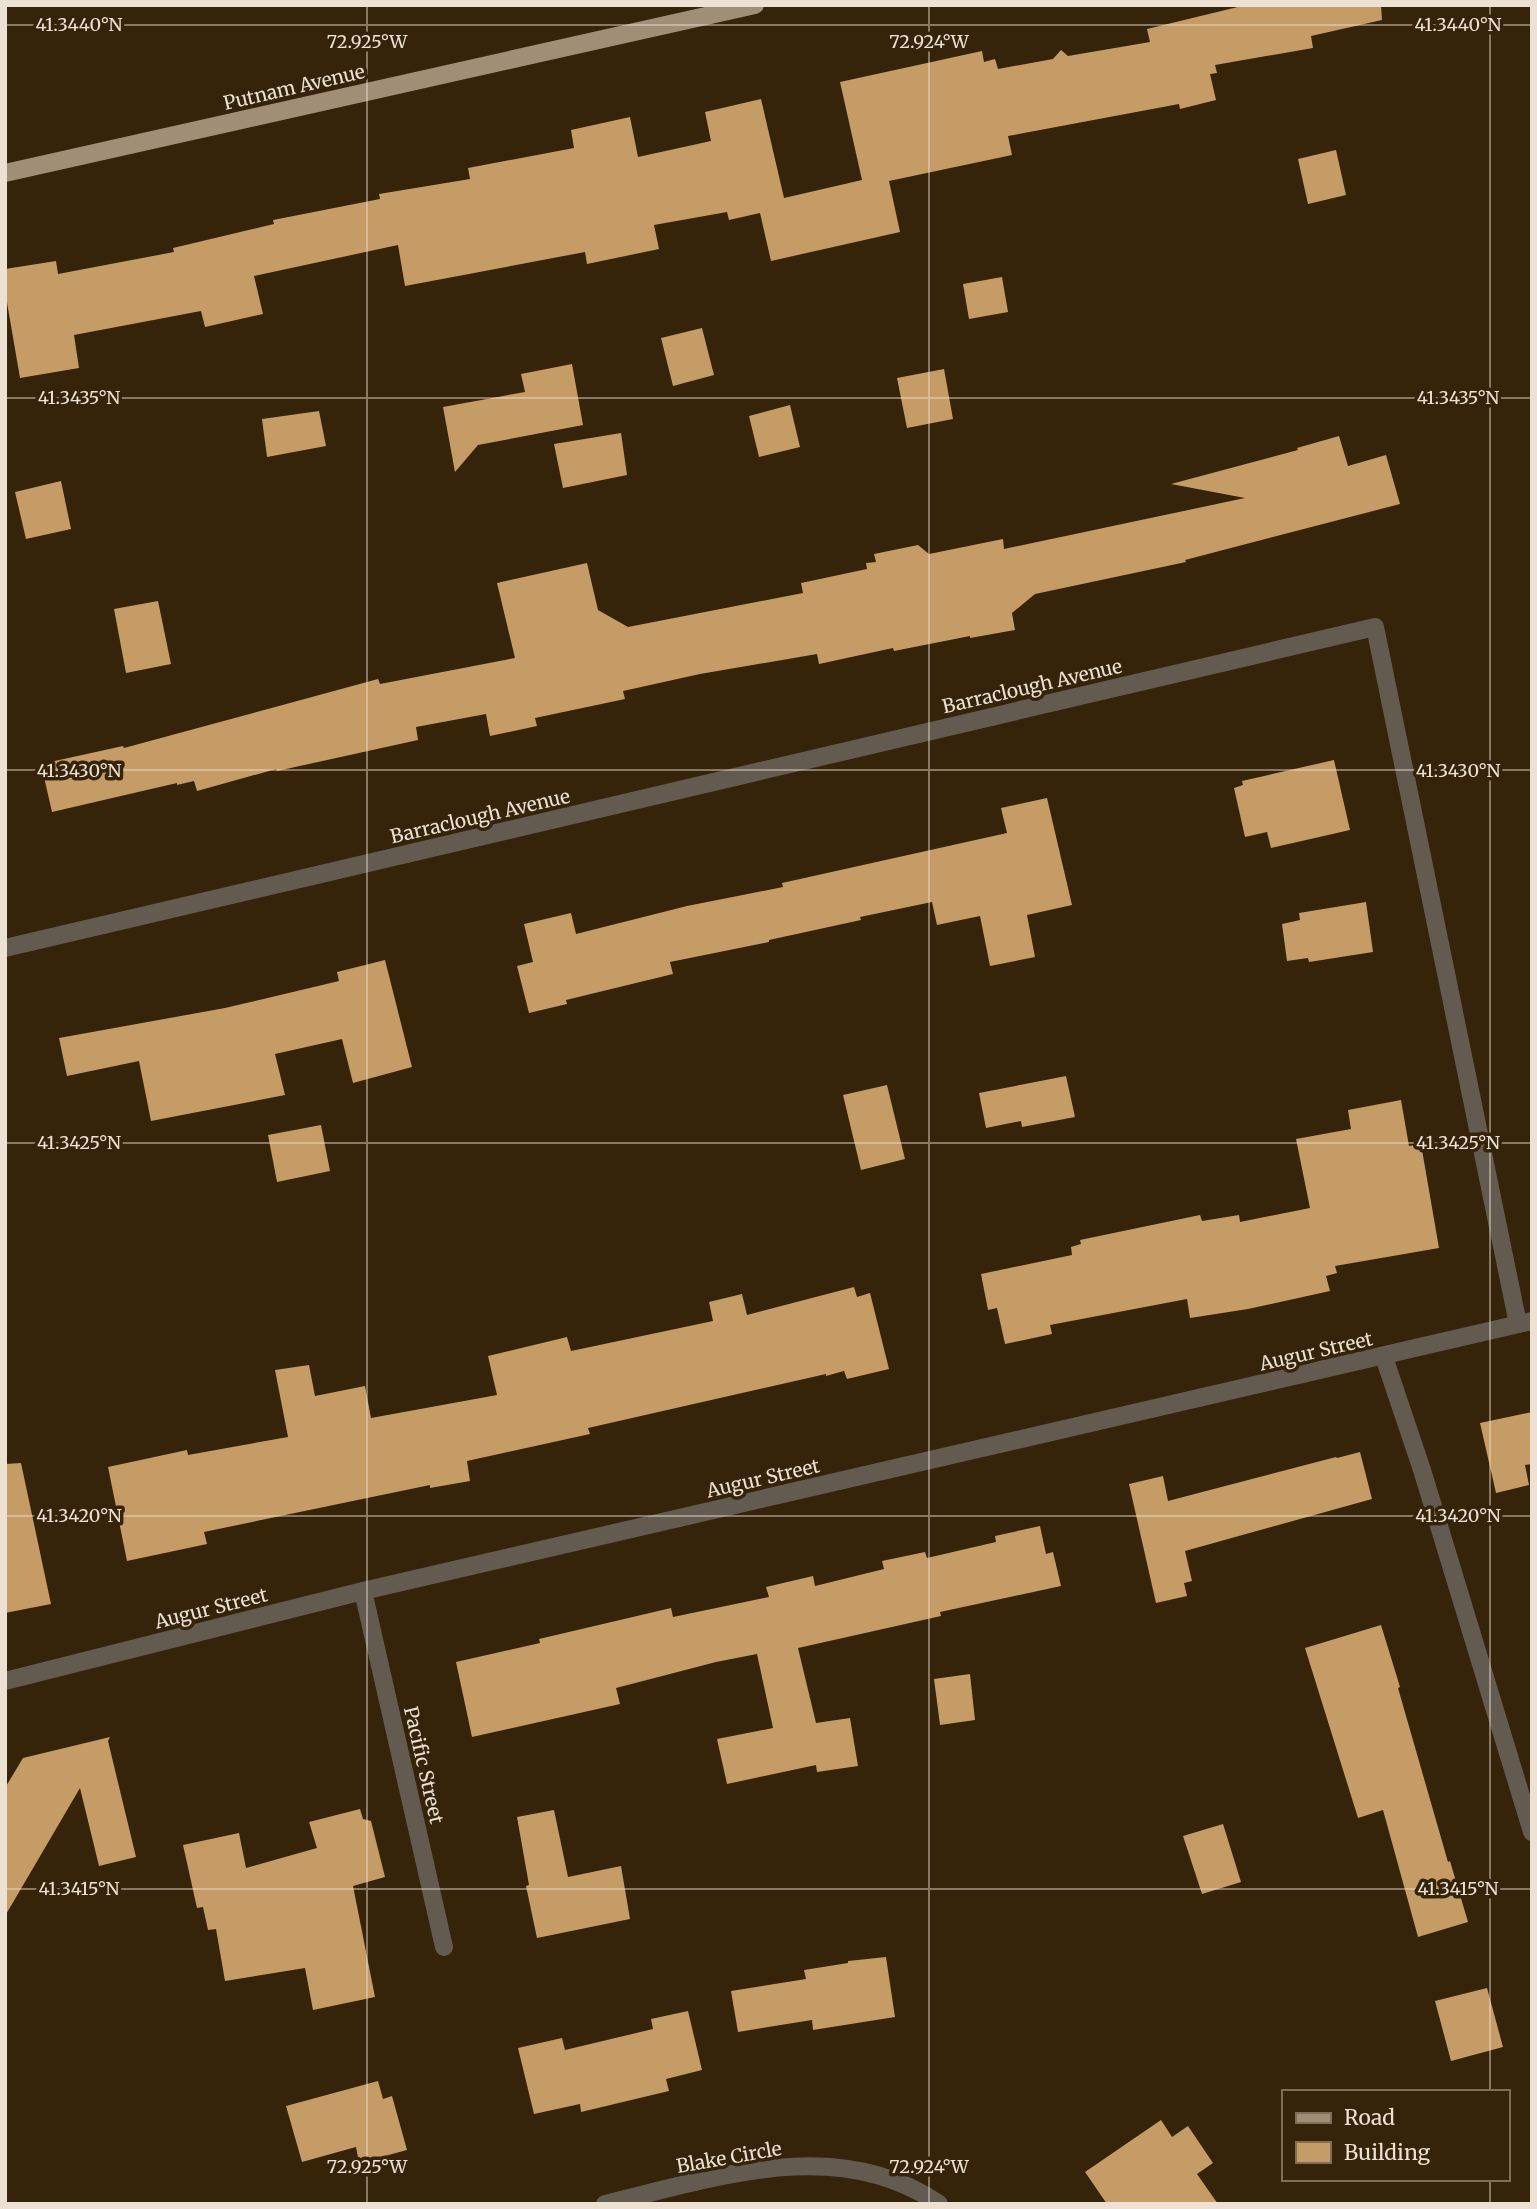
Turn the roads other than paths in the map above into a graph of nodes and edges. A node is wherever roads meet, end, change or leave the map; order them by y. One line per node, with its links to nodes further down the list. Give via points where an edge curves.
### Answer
1 (755, 5): 2 (main road, Putnam Avenue)
2 (5, 173)
3 (5, 948): 4 (street, Barraclough Avenue, via 1375,627)
4 (1525, 1323): 5 (street, Augur Street)
5 (1384, 1357): 6 (street, Augur Street); 8 (street)
6 (363, 1591): 7 (street, Augur Street); 9 (street, Pacific Street)
7 (5, 1681)
8 (1532, 1832)
9 (444, 1947)
10 (605, 2204): 11 (street, Blake Circle, via 767,2168 829,2166 879,2175)
11 (939, 2204)

